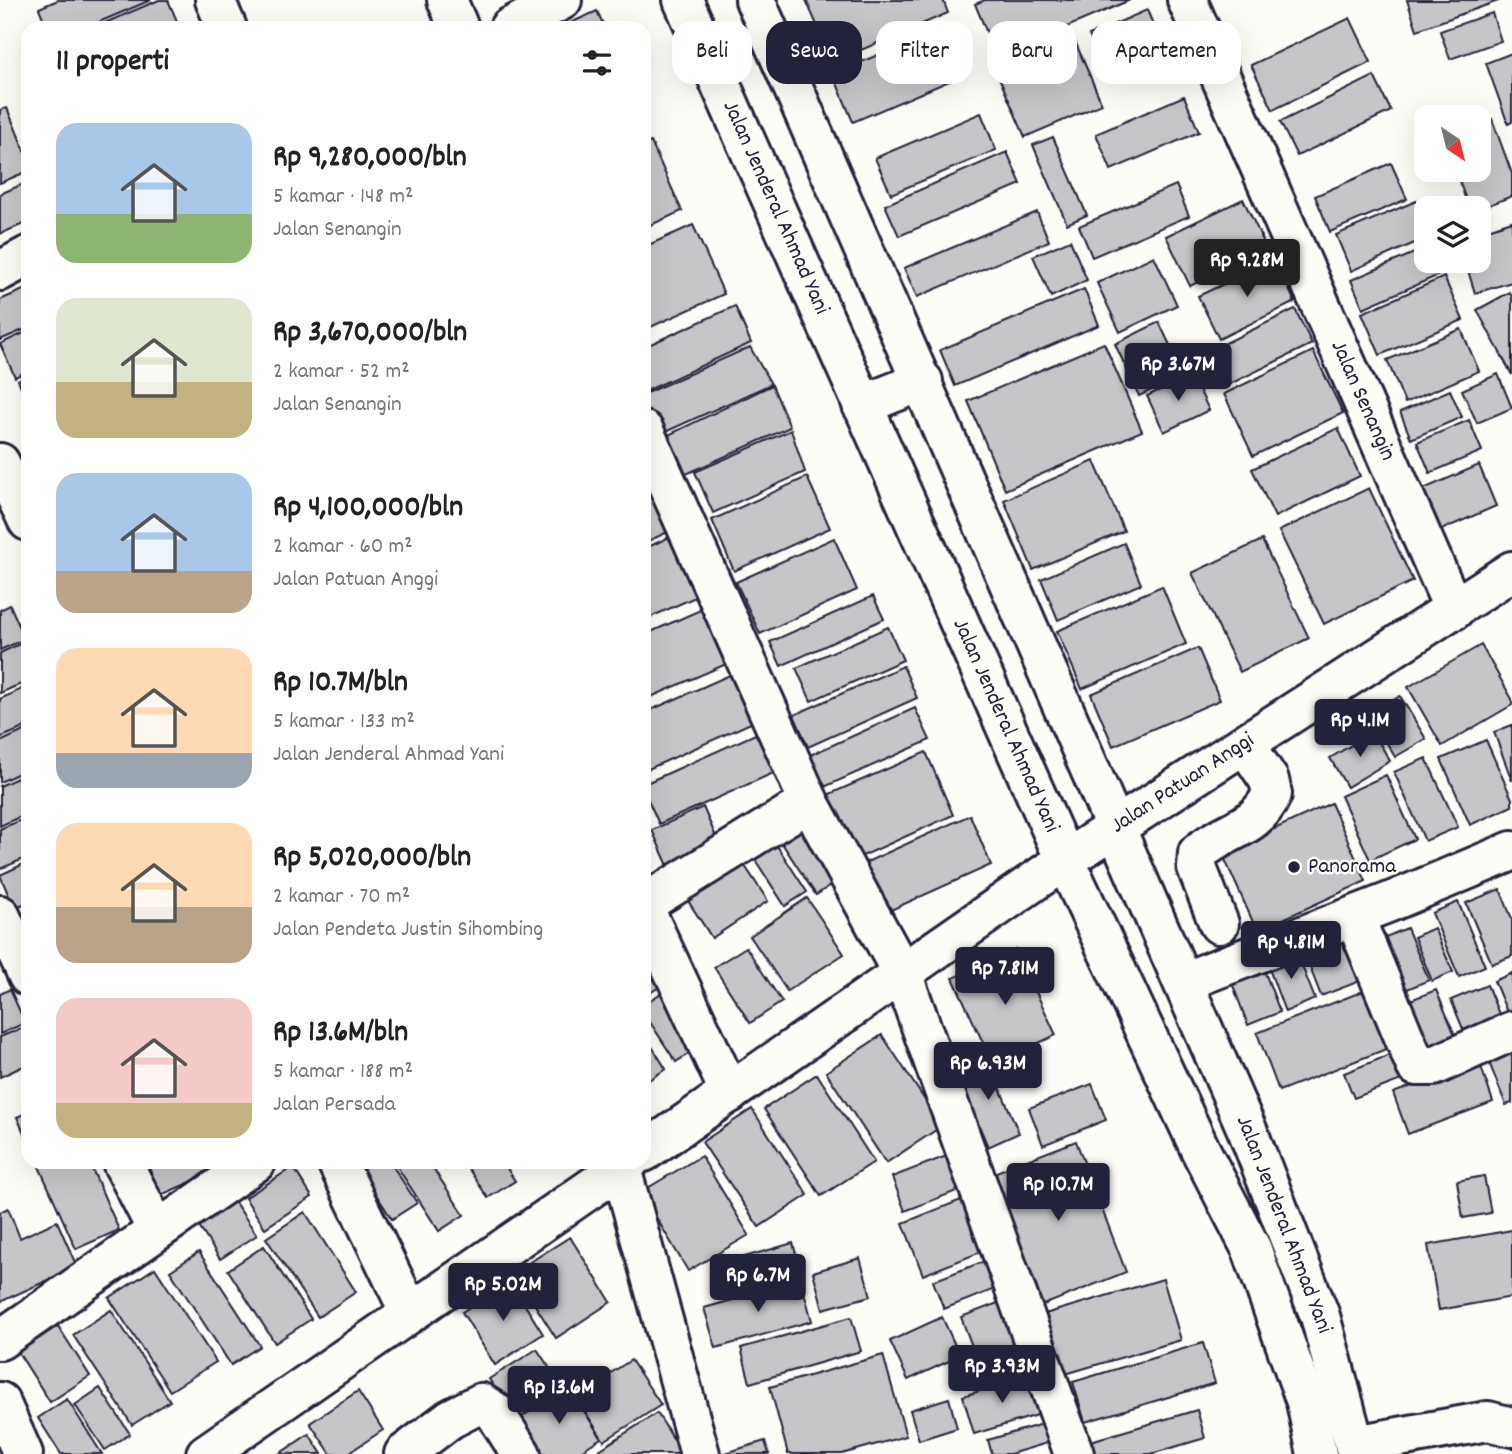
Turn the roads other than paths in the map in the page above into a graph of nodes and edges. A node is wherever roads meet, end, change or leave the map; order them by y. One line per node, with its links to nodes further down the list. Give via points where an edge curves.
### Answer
1 (215, 0): 7 (street)
2 (447, 0): 8 (street)
3 (562, 0): 9 (street)
4 (684, 0): 13 (street, Jalan Jenderal Ahmad Yani)
5 (755, 0): 12 (street, Jalan Jenderal Ahmad Yani)
6 (1187, 0): 18 (street, Jalan Senangin)
7 (224, 21)
8 (456, 21)
9 (522, 21)
10 (21, 260): 11 (street)
11 (0, 271)
12 (923, 381): 13 (street); 21 (street, Jalan Jenderal Ahmad Yani)
13 (863, 405): 23 (street, Jalan Jenderal Ahmad Yani)
14 (651, 447): 20 (street)
15 (0, 463): 16 (street)
16 (21, 506)
17 (1512, 571): 18 (street, Jalan Patuan Anggi)
18 (1454, 610): 19 (street, Jalan Patuan Anggi)
19 (1245, 744): 21 (street, Jalan Patuan Anggi); 28 (street, via 1269,780 1272,793 1259,817 1198,853 1197,868)
20 (810, 802): 24 (street); 30 (street)
21 (1117, 827): 23 (street, Jalan Patuan Anggi); 31 (street, Jalan Jenderal Ahmad Yani)
22 (1512, 851): 26 (street)
23 (1065, 860): 30 (street, Jalan Patuan Anggi); 45 (street, Jalan Jenderal Ahmad Yani, via 1200,1150 1252,1250)
24 (651, 902)
25 (0, 915): 29 (street)
26 (1354, 916): 31 (street); 32 (street, via 1416,1066 1434,1066)
27 (651, 921): 33 (street)
28 (1219, 925)
29 (21, 961)
30 (902, 973): 33 (street, Jalan Patuan Anggi); 53 (street)
31 (1183, 982): 43 (street, Jalan Jenderal Ahmad Yani, via 1289,1236)
32 (1512, 1031)
33 (730, 1093): 34 (street, Jalan Patuan Anggi)
34 (651, 1147)
35 (126, 1169): 40 (street)
36 (246, 1169): 40 (street)
37 (340, 1169): 41 (street)
38 (619, 1169): 41 (street, Jalan Patuan Anggi)
39 (633, 1169): 52 (street)
40 (157, 1230): 42 (street)
41 (410, 1313): 49 (street, Jalan Patuan Anggi)
42 (0, 1340)
43 (1341, 1386): 45 (street); 47 (street, Jalan Jenderal Ahmad Yani)
44 (0, 1402): 48 (street)
45 (1306, 1402): 54 (street, Jalan Jenderal Ahmad Yani)
46 (1512, 1427): 47 (street, via 1488,1421)
47 (1356, 1450)
48 (23, 1454)
49 (206, 1454)
50 (404, 1454): 51 (street, via 450,1419 481,1403 494,1410)
51 (521, 1454)
52 (700, 1454)
53 (1074, 1454)
54 (1317, 1454)

